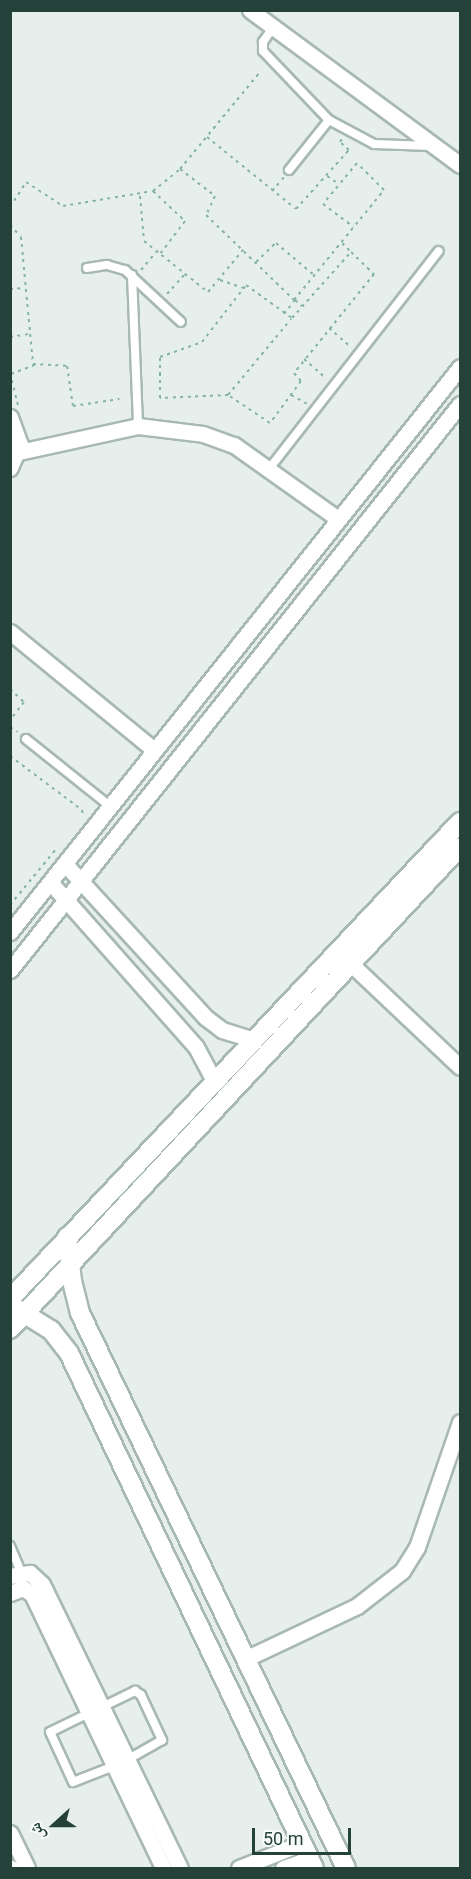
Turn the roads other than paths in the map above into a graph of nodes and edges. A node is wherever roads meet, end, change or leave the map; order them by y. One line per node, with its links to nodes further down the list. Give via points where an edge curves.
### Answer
1 (250, 10): 2 (street)
2 (272, 29): 3 (lane, via 263,42 263,51); 4 (street)
3 (329, 120): 4 (lane, via 374,144); 6 (lane)
4 (435, 146): 5 (street)
5 (460, 165)
6 (289, 170)
7 (440, 250): 17 (lane)
8 (87, 268): 9 (lane, via 107,265)
9 (134, 277): 10 (lane); 14 (lane)
10 (181, 321)
11 (460, 367): 18 (street)
12 (460, 404): 27 (street)
13 (14, 412): 15 (street)
14 (138, 426): 15 (street); 17 (street, via 203,434 234,445)
15 (19, 452): 16 (street)
16 (10, 468)
17 (269, 469): 18 (street)
18 (338, 519): 21 (street)
19 (10, 632): 21 (street)
20 (26, 739): 22 (lane)
21 (154, 750): 22 (street)
22 (110, 806): 25 (street)
23 (460, 822): 32 (street)
24 (460, 847): 30 (street)
25 (65, 864): 26 (street); 27 (street)
26 (50, 882): 28 (street); 29 (street)
27 (82, 882): 28 (street); 33 (street, via 206,1017 222,1030)
28 (67, 901): 31 (street); 35 (street, via 196,1047)
29 (12, 927)
30 (350, 963): 32 (street); 34 (street)
31 (10, 970)
32 (288, 1016): 33 (street); 37 (street)
33 (252, 1039): 35 (street)
34 (460, 1067)
35 (214, 1081): 36 (street)
36 (68, 1237): 37 (street); 38 (street)
37 (70, 1265): 39 (street); 44 (street, via 80,1313)
38 (10, 1299)
39 (17, 1309): 40 (street); 48 (street, via 51,1330 69,1353)
40 (10, 1329)
41 (460, 1422): 44 (street, via 417,1547 402,1571 357,1606)
42 (11, 1547): 43 (lane)
43 (15, 1583): 45 (street, via 32,1594)
44 (245, 1659): 54 (street)
45 (95, 1710): 46 (street); 46 (lane, via 135,1691 141,1695 162,1740); 46 (lane, via 50,1732 72,1782)
46 (121, 1763): 50 (street); 51 (street)
47 (10, 1833): 49 (street)
48 (308, 1857): 52 (street); 53 (street)
49 (27, 1869)
50 (163, 1869)
51 (180, 1869)
52 (239, 1869)
53 (283, 1869)
54 (346, 1869)

